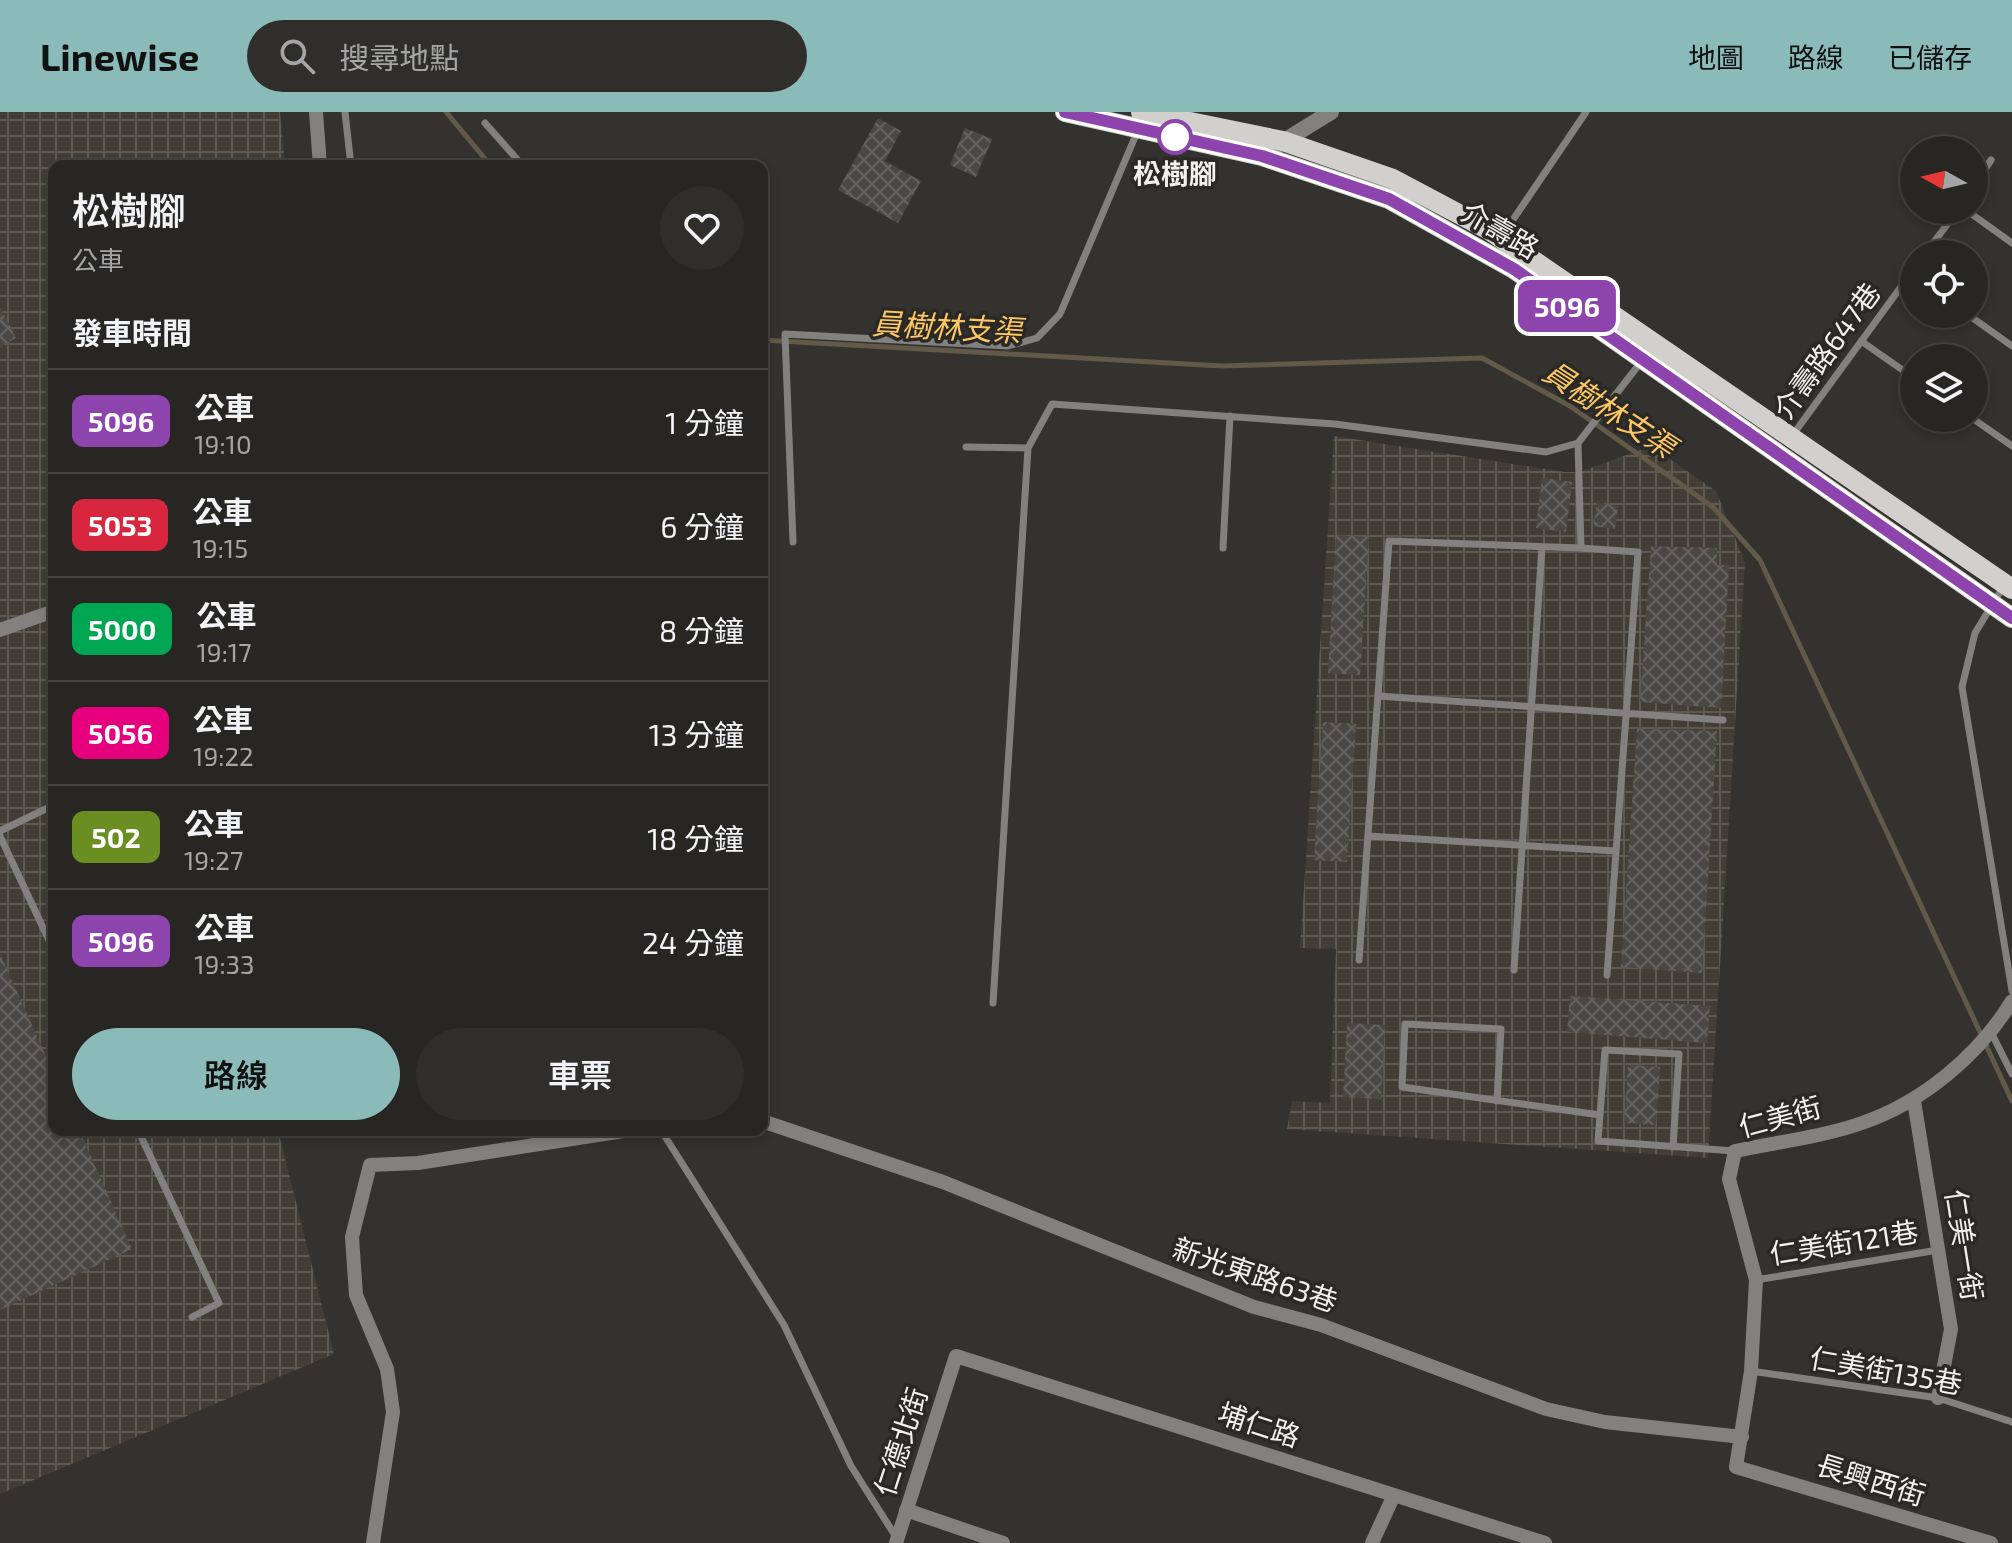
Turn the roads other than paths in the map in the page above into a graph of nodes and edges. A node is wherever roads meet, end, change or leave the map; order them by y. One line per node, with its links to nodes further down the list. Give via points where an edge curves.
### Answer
1 (316, 112): 11 (street)
2 (345, 112): 12 (lane)
3 (1065, 112): 6 (main road, 介壽路)
4 (1331, 112): 9 (street)
5 (1586, 112): 17 (lane)
6 (1098, 116): 7 (main road, 介壽路)
7 (1140, 118): 9 (main road, 介壽路); 10 (main road, 介壽路); 32 (lane, via 1060,314 1037,338 1008,346 785,334)
8 (485, 123): 13 (lane)
9 (1283, 141): 10 (street); 17 (main road, 介壽路, via 1393,179)
10 (1262, 156): 23 (main road, 介壽路, via 1389,199)
11 (320, 160)
12 (350, 160)
13 (518, 160)
14 (1991, 160): 15 (lane)
15 (1988, 165)
16 (1986, 224): 18 (lane)
17 (1501, 238): 23 (main road, 介壽路)
18 (2012, 243)
19 (1900, 290): 21 (lane, 介壽路647巷)
20 (1987, 328): 22 (lane)
21 (1861, 341): 24 (lane); 28 (lane, 介壽路647巷)
22 (2012, 346)
23 (1649, 351): 27 (lane); 28 (main road, 介壽路)
24 (1900, 368)
25 (1230, 416): 27 (lane, via 1546,452); 31 (lane, via 1052,404); 34 (lane)
26 (1988, 429): 29 (lane)
27 (1578, 443): 35 (lane)
28 (1784, 445): 36 (main road, 介壽路); 37 (main road, 介壽路)
29 (2012, 446)
30 (966, 447): 31 (lane)
31 (1028, 448): 56 (lane)
32 (793, 542)
33 (1542, 547): 35 (lane); 41 (lane, via 1389,541); 42 (lane)
34 (1223, 548)
35 (1581, 548): 43 (lane, via 1638,552)
36 (2008, 587): 37 (lane)
37 (1994, 605): 39 (main road, 介壽路); 54 (lane, via 1975,633 1962,687)
38 (48, 617): 40 (street)
39 (2012, 618)
40 (0, 630)
41 (1378, 696): 42 (lane); 47 (lane)
42 (1531, 705): 43 (lane); 48 (lane)
43 (1626, 712): 44 (lane); 49 (lane)
44 (1723, 720)
45 (48, 808): 46 (lane)
46 (0, 834): 50 (lane)
47 (1368, 836): 48 (lane); 51 (lane)
48 (1522, 846): 49 (lane); 52 (lane)
49 (1616, 851): 53 (lane)
50 (48, 938)
51 (1359, 960)
52 (1514, 970)
53 (1607, 975)
54 (2012, 991)
55 (2012, 1001): 57 (street, 仁美街)
56 (993, 1003)
57 (1986, 1039): 58 (lane); 60 (street, 仁美街)
58 (2012, 1074)
59 (1497, 1101): 61 (lane, via 1498,1086 1498,1072 1501,1029 1405,1024 1402,1087 1478,1098 1493,1100 1508,1102 1524,1104)
60 (1914, 1101): 67 (street, 仁美街, via 1861,1124); 68 (street, 仁美一街)
61 (1600, 1115): 66 (lane, via 1598,1141); 66 (lane, via 1605,1050 1679,1054)
62 (768, 1123): 75 (street, 新光東路63巷, via 943,1182 1254,1307 1321,1325 1546,1409 1605,1422)
63 (141, 1136): 70 (lane, via 219,1303)
64 (591, 1136): 80 (street, via 418,1163 370,1165 352,1237 356,1295 387,1369 393,1412)
65 (665, 1136): 79 (lane, via 784,1325 851,1466)
66 (1673, 1147): 67 (lane)
67 (1735, 1151): 69 (street, 仁美街, via 1729,1179)
68 (1938, 1250): 69 (lane, 仁美街121巷); 73 (street, 仁美一街, via 1951,1329)
69 (1756, 1280): 72 (street, 仁美街)
70 (192, 1317)
71 (956, 1356): 77 (street, 埔仁路); 78 (street, 仁德北街)
72 (1751, 1371): 73 (lane, 仁美街135巷); 75 (street, 仁美街)
73 (1938, 1398): 74 (lane, 仁美街135巷)
74 (2012, 1422)
75 (1742, 1437): 76 (street, 仁美街)
76 (1736, 1467): 84 (street, 長興西街)
77 (1394, 1495): 82 (street); 83 (street, 埔仁路)
78 (906, 1510): 79 (street, 仁德北街); 81 (street)
79 (896, 1541)
80 (373, 1543)
81 (1003, 1543)
82 (1372, 1543)
83 (1545, 1543)
84 (1991, 1543)

